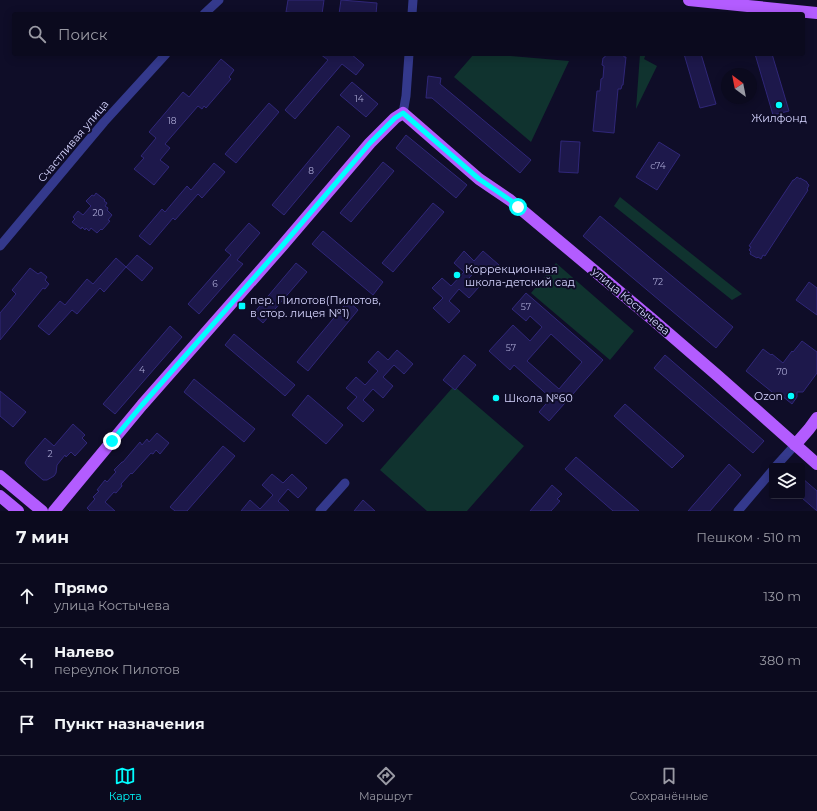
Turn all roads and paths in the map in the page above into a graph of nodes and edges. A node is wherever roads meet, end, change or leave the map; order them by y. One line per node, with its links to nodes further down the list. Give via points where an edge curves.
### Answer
1 (219, 0): 6 (street)
2 (413, 0): 7 (street)
3 (689, 0): 8 (main road)
4 (769, 0): 5 (main road)
5 (817, 5)
6 (206, 12)
7 (412, 12)
8 (817, 13)
9 (164, 56): 12 (street, Счастливая улица, via 104,122)
10 (409, 56): 11 (street)
11 (403, 113): 14 (main road, улица Костычева, via 479,179 510,200 581,259); 23 (main road, via 365,149 142,405)
12 (0, 246)
13 (817, 418): 14 (main road)
14 (795, 445): 15 (street); 16 (main road, улица Костычева)
15 (779, 463)
16 (817, 464)
17 (769, 475): 25 (street)
18 (0, 476): 22 (main road)
19 (345, 483): 24 (street)
20 (0, 496): 21 (main road)
21 (18, 511)
22 (42, 511)
23 (54, 511)
24 (320, 511)
25 (738, 511)

